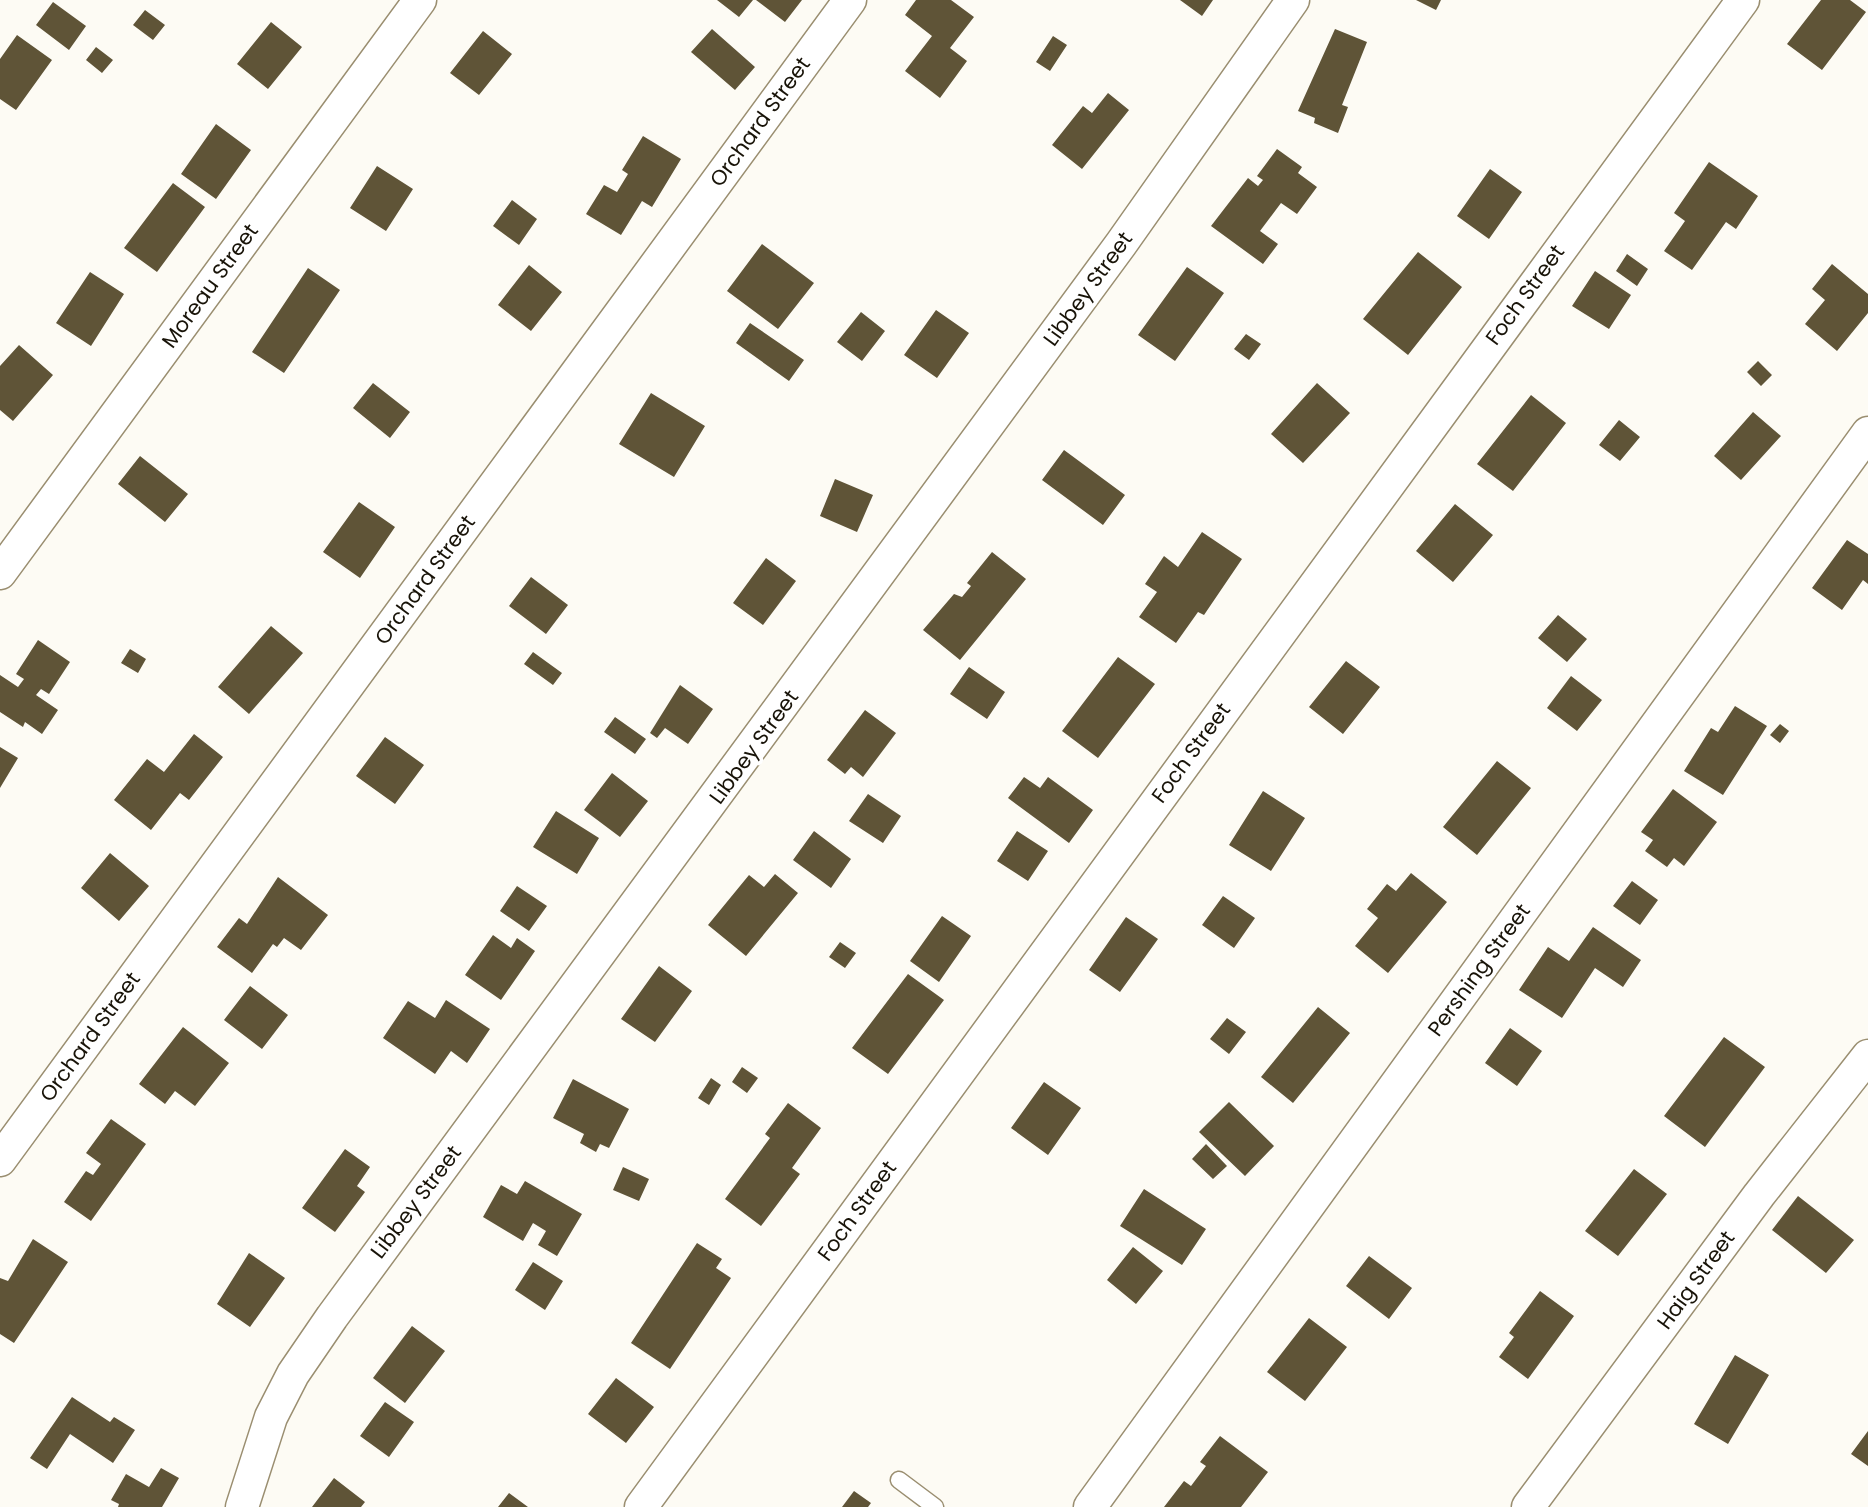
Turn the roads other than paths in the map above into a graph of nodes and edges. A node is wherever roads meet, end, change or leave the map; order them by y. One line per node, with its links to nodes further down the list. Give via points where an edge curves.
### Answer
1 (420, 0): 6 (street, Moreau Street)
2 (850, 0): 8 (street, Orchard Street)
3 (1293, 0): 10 (street, Libbey Street, via 1007,400 332,1317 293,1374 271,1417)
4 (1744, 0): 11 (street, Foch Street)
5 (1868, 433): 13 (street, Pershing Street)
6 (0, 573)
7 (1868, 1056): 14 (street, Haig Street)
8 (0, 1160)
9 (899, 1480): 12 (lane)
10 (243, 1507)
11 (641, 1507)
12 (935, 1507)
13 (1090, 1507)
14 (1528, 1507)

